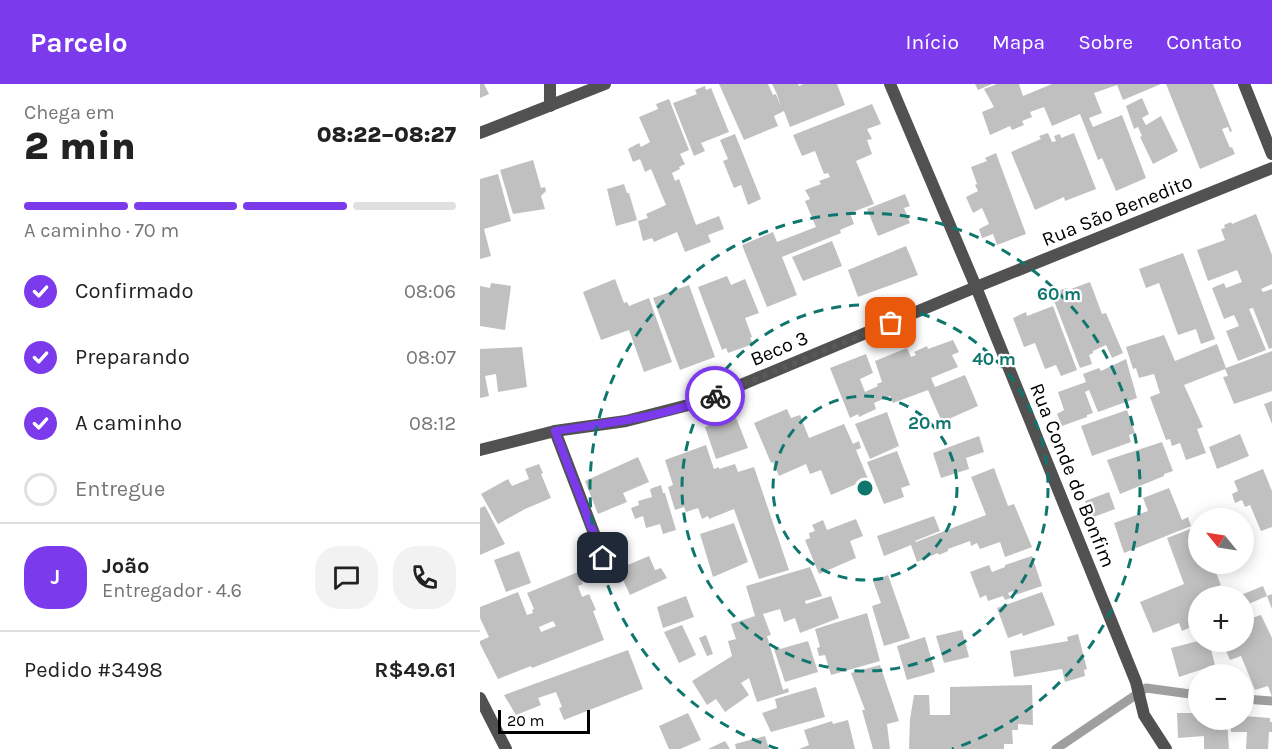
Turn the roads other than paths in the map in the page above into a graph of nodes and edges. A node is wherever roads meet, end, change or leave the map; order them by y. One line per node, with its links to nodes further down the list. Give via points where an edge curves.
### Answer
1 (550, 84): 5 (street)
2 (605, 84): 5 (street)
3 (891, 84): 9 (street, Rua Conde do Bonfim)
4 (1244, 84): 7 (street)
5 (550, 106): 6 (street)
6 (480, 133)
7 (1272, 154)
8 (1272, 168): 9 (street, Rua São Benedito)
9 (976, 287): 10 (street, Beco 3, via 700,402 626,421); 15 (street, Rua Conde do Bonfim, via 1136,682 1144,715)
10 (555, 431): 11 (street, Beco 3); 12 (street)
11 (480, 450)
12 (603, 558)
13 (480, 698): 14 (street)
14 (506, 749)
15 (1166, 749)

